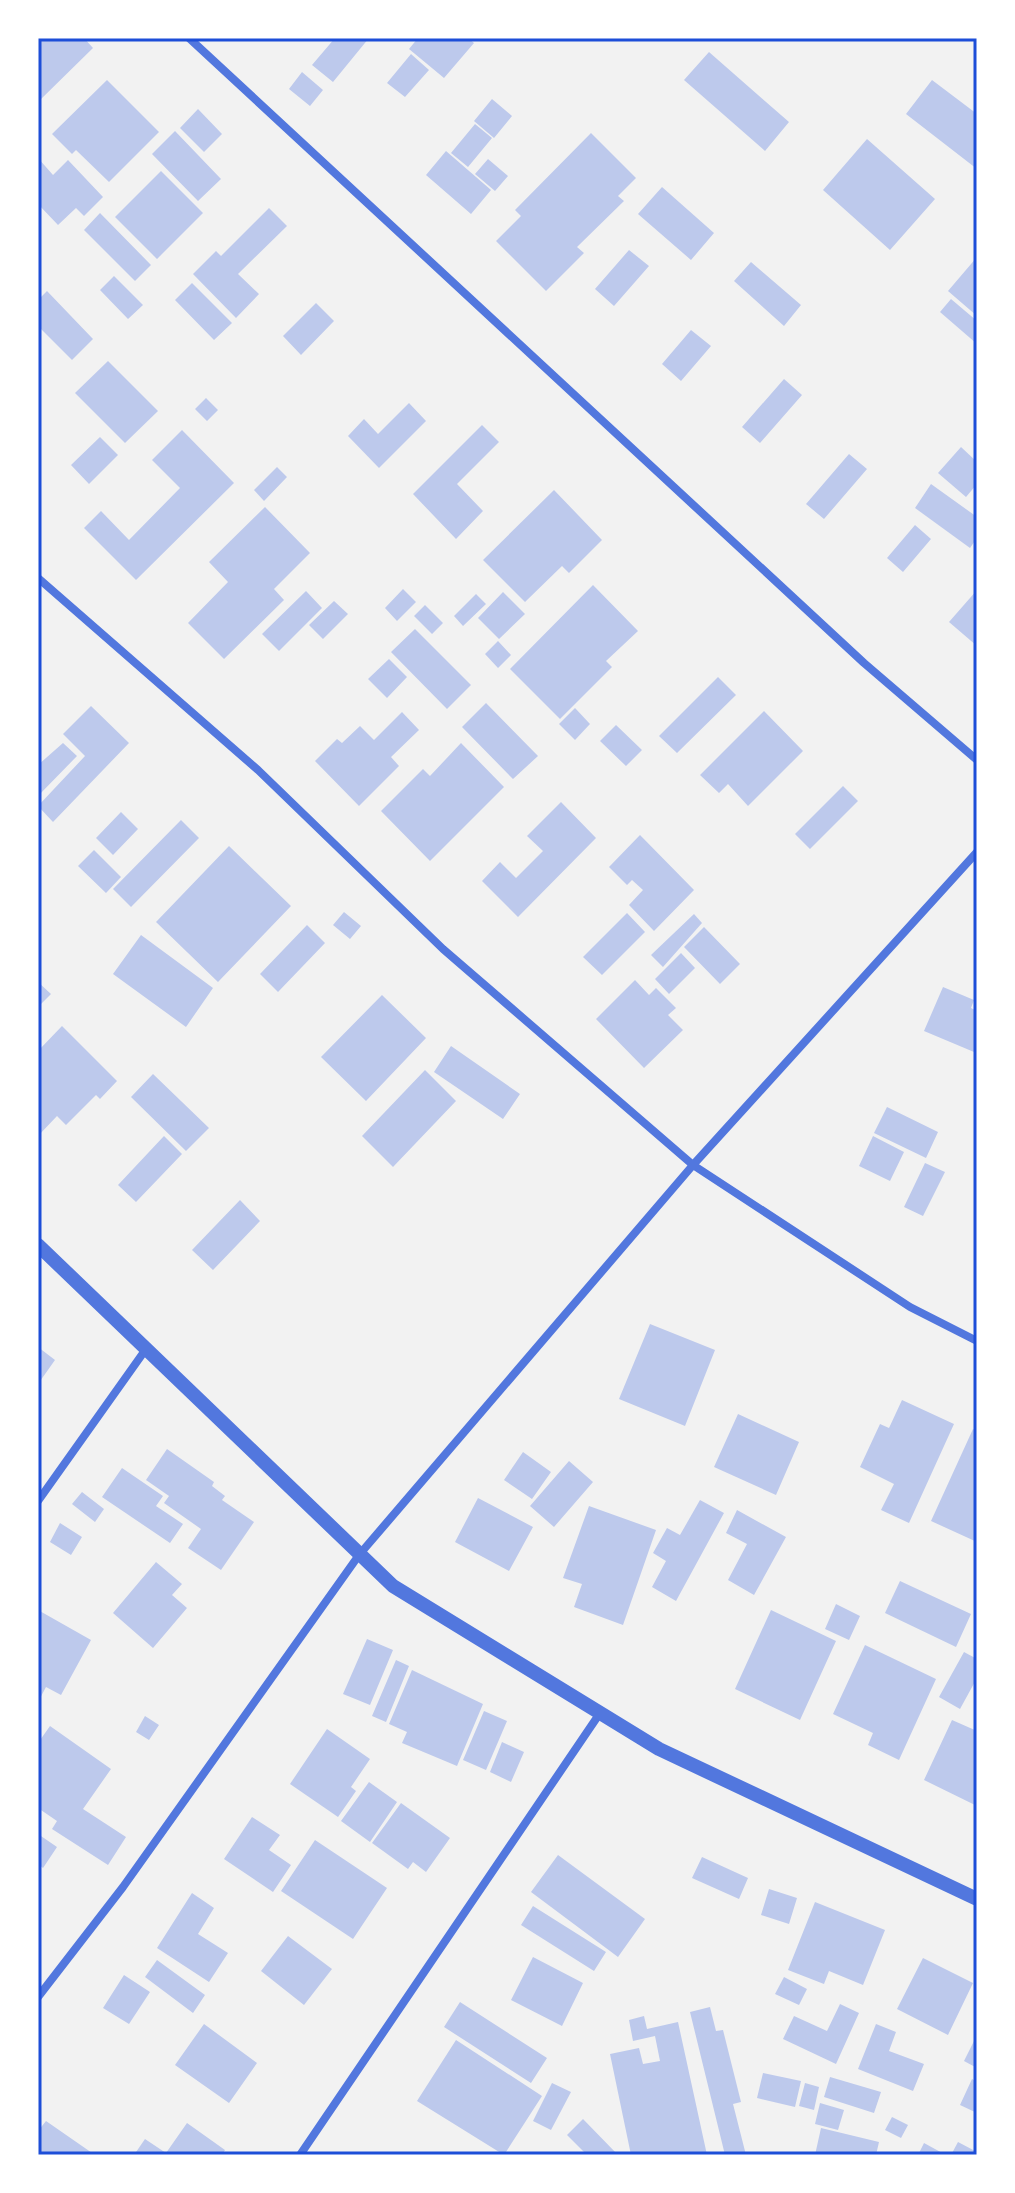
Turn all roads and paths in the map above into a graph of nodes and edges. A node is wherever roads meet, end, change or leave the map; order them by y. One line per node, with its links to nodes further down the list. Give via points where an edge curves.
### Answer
1 (193, 39): 3 (street, via 853,652)
2 (38, 578): 5 (street, via 258,770 443,949)
3 (977, 760)
4 (977, 852): 5 (street)
5 (693, 1165): 7 (street, via 910,1307); 10 (street)
6 (38, 1245): 8 (street)
7 (977, 1341)
8 (146, 1349): 9 (street); 10 (street)
9 (38, 1501)
10 (359, 1555): 11 (street, via 393,1586); 13 (street)
11 (600, 1713): 12 (street, via 659,1749); 14 (street)
12 (977, 1899)
13 (38, 1997)
14 (300, 2155)

